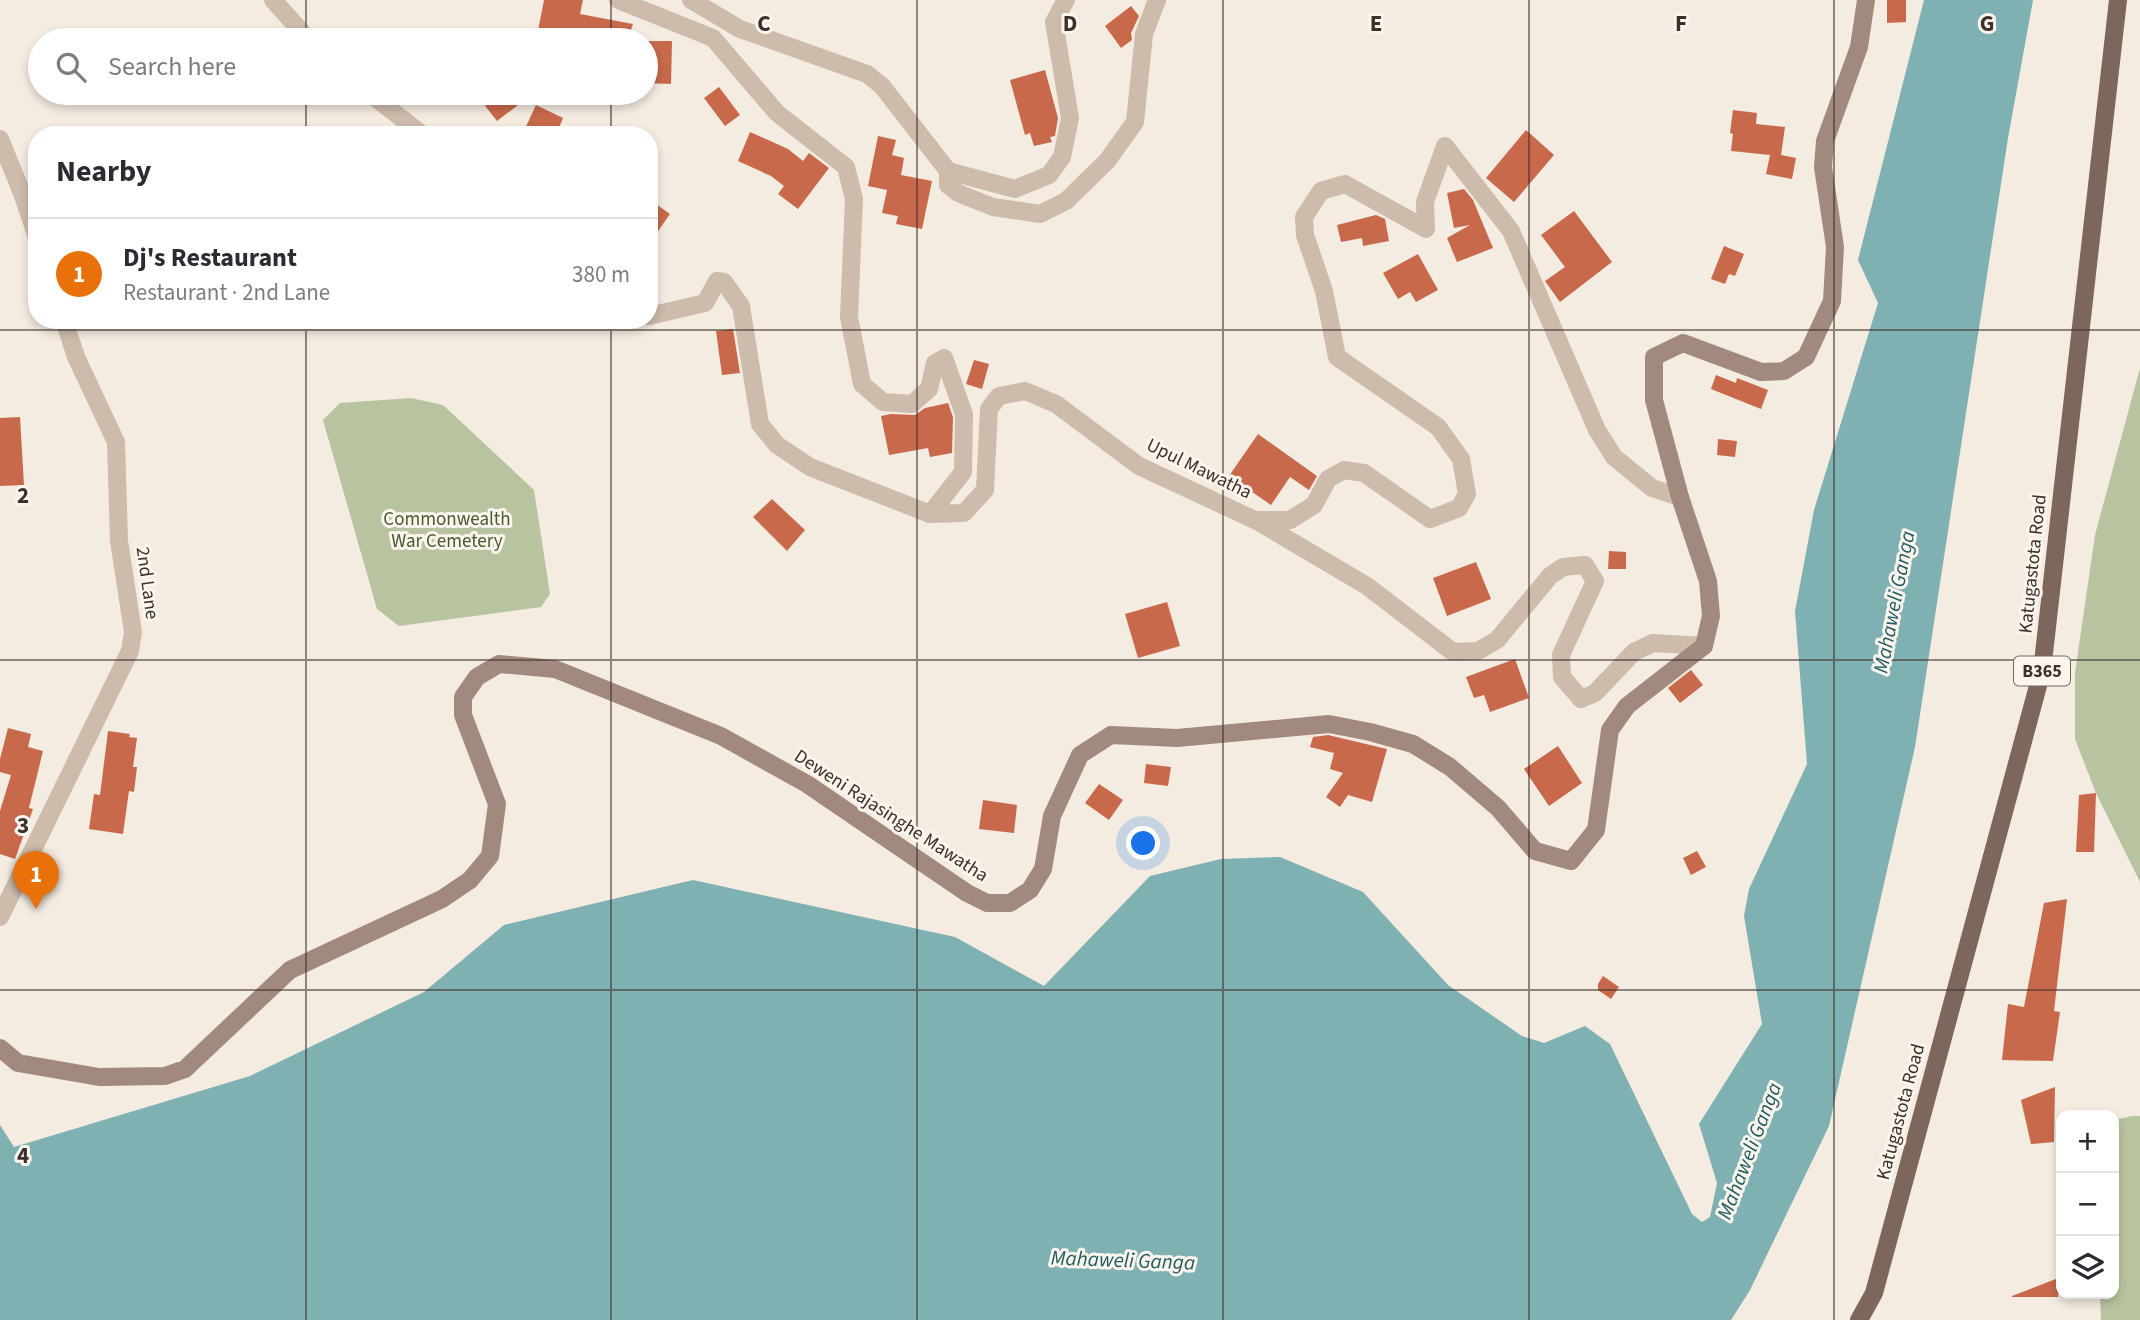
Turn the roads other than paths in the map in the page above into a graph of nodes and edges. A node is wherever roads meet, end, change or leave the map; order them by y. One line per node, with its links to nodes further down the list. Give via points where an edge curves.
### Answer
1 (273, 0): 8 (street)
2 (618, 0): 17 (street, via 713,38 777,113 846,167 854,198 849,317 862,384 883,402 912,404 929,389 935,363 944,358 964,414 962,472)
3 (691, 0): 12 (street, via 740,29 867,75 882,86)
4 (1066, 0): 12 (street, via 1054,22 1070,118 1062,157 1049,175 1015,189)
5 (1157, 0): 12 (street, via 1144,34 1135,122 1107,161 1066,201 1040,214 993,207 958,193 948,185)
6 (1866, 0): 16 (street, via 1859,47 1825,141 1823,167 1835,247 1832,301 1806,357 1784,371 1761,372 1684,344 1654,357 1654,400)
7 (2118, 0): 22 (main road, Katugastota Road / B365, via 2042,671 1874,1293)
8 (298, 28)
9 (384, 105): 10 (street)
10 (411, 126)
11 (0, 139): 13 (street)
12 (948, 171)
13 (28, 211)
14 (658, 314): 17 (street, Upul Mawatha, via 705,303 717,281 724,282 741,306 760,424 777,445 810,467)
15 (67, 329): 20 (street, 2nd Lane, via 116,442 119,541 133,632 130,651)
16 (1680, 497): 18 (street, via 1652,488 1614,457 1597,430 1511,232 1445,146 1425,202 1426,229 1345,184 1321,191 1304,217 1305,235 1324,291 1337,357 1438,427 1461,459 1467,494 1459,508 1430,519 1364,473 1344,470 1328,479 1314,505 1290,520); 19 (street, via 1708,581 1711,615)
17 (930, 514): 18 (street, Upul Mawatha, via 964,513 985,489 989,409 999,396 1025,391 1056,404 1139,466)
18 (1257, 520): 19 (street, Upul Mawatha, via 1367,586 1453,652 1478,651 1497,640 1550,576 1563,567 1585,565 1595,581 1561,655 1562,677 1581,699 1595,693 1634,652 1653,643)
19 (1704, 646): 21 (street, Deweni Rajasinghe Mawatha, via 1627,706 1610,730 1596,830 1571,861 1535,851 1498,808 1450,767 1413,744 1370,732 1329,724 1177,738 1111,735 1080,755 1052,816 1043,870 1030,890 1010,903 987,903 967,893 807,784 721,736 555,669 499,664 477,677 463,697 463,715 497,804 490,856 470,880 442,899 290,970 185,1069 165,1076 99,1077 18,1063)
20 (0, 916)
21 (0, 1048)
22 (1859, 1320)

